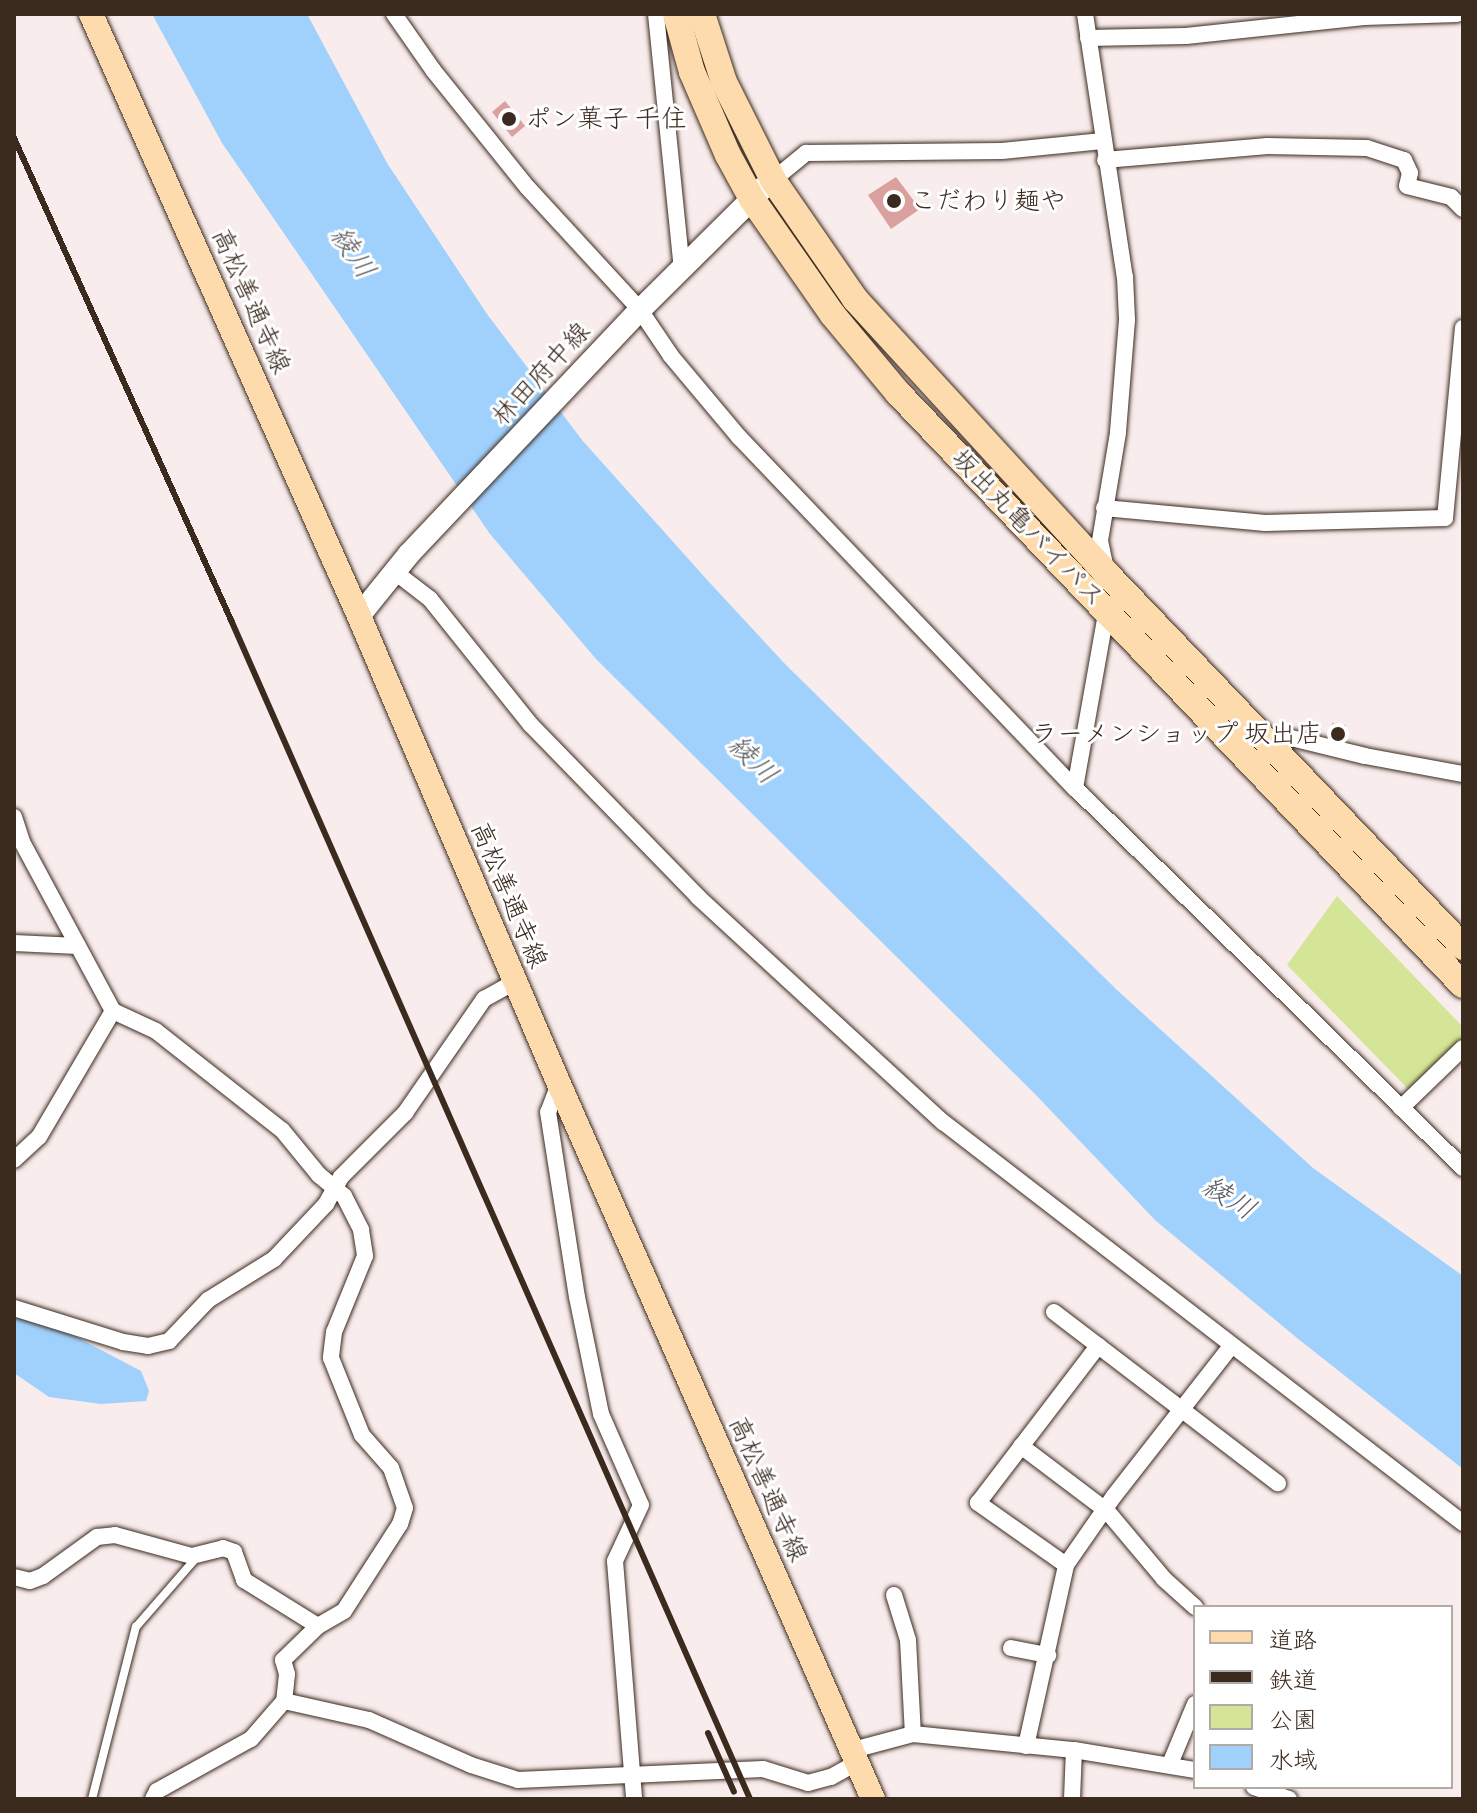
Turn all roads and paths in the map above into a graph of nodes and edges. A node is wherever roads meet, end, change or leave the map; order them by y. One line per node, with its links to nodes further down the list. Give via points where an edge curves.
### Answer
1 (91, 14): 22 (main road, 高松善通寺線)
2 (394, 14): 15 (street, via 433,70)
3 (656, 14): 14 (street)
4 (676, 14): 12 (highway, 坂出丸亀バイパス, via 692,72)
5 (702, 14): 11 (highway, 坂出丸亀バイパス, via 724,82)
6 (1085, 14): 8 (street)
7 (1457, 14): 8 (street, via 1364,17 1186,36)
8 (1088, 38): 9 (street)
9 (1103, 141): 10 (street); 11 (street, via 1002,151 806,153)
10 (1105, 160): 13 (street, via 1267,146 1367,148 1404,160 1410,173 1407,186 1451,197); 17 (street, via 1127,320 1120,421)
11 (773, 180): 12 (main road, 林田府中線); 20 (highway, 坂出丸亀バイパス, via 855,299)
12 (752, 199): 14 (main road, 林田府中線); 21 (highway, 坂出丸亀バイパス, via 819,297 898,393)
13 (1463, 209)
14 (682, 269): 15 (main road, 林田府中線)
15 (635, 316): 19 (main road, 林田府中線); 25 (street, via 739,437)
16 (1463, 328): 18 (street)
17 (1104, 508): 18 (street, via 1265,523 1445,518); 20 (street, via 1100,541)
18 (1455, 511)
19 (395, 572): 22 (main road, 林田府中線); 42 (street, via 430,599 531,725 698,897 943,1122)
20 (1106, 573): 21 (street); 29 (highway, 坂出丸亀バイパス)
21 (1107, 609): 25 (street); 31 (highway, 坂出丸亀バイパス)
22 (359, 616): 30 (main road, 高松善通寺線)
23 (1283, 736): 24 (street)
24 (1463, 774)
25 (1075, 788): 35 (street)
26 (14, 817): 28 (street)
27 (14, 943): 28 (street)
28 (78, 946): 32 (street)
29 (1463, 947)
30 (515, 982): 34 (main road, 高松善通寺線); 38 (street, via 484,999 405,1113)
31 (1463, 985)
32 (113, 1011): 36 (street, via 39,1137); 38 (street, via 185,1052 282,1130)
33 (1463, 1048): 35 (street)
34 (559, 1084): 63 (main road, 高松善通寺線); 66 (street, via 548,1112 577,1297 601,1414 641,1505 615,1561)
35 (1401, 1108): 37 (street)
36 (14, 1160)
37 (1463, 1168)
38 (335, 1187): 39 (street, via 326,1204 274,1259 208,1300 169,1341 148,1346 123,1342); 53 (street, via 361,1230 365,1256 334,1332 331,1358 362,1435 391,1468 405,1508 344,1611)
39 (14, 1308)
40 (1054, 1312): 41 (street)
41 (1098, 1346): 43 (street); 44 (street)
42 (1231, 1346): 43 (street); 47 (street)
43 (1182, 1410): 45 (street); 46 (street)
44 (1021, 1446): 46 (street); 49 (street, via 978,1503)
45 (1278, 1483)
46 (1107, 1511): 49 (street); 52 (street)
47 (1463, 1523)
48 (199, 1554): 50 (street, via 115,1535 97,1537 43,1576 30,1581); 53 (street, via 223,1548 234,1552 244,1580); 68 (lane, via 136,1627)
49 (1066, 1565): 57 (street)
50 (14, 1577)
51 (894, 1595): 56 (street)
52 (1193, 1605)
53 (318, 1626): 58 (street, via 283,1660)
54 (927, 1647): 56 (street)
55 (1011, 1648): 57 (street)
56 (909, 1649): 60 (street)
57 (1048, 1655): 61 (street)
58 (284, 1701): 66 (street, via 369,1720 518,1780); 69 (street, via 251,1739 157,1791)
59 (1193, 1709): 64 (street)
60 (913, 1734): 61 (street); 63 (street)
61 (1026, 1746): 62 (street)
62 (1074, 1750): 64 (street); 72 (street)
63 (856, 1756): 66 (street, via 831,1777 808,1783 763,1769); 71 (main road, 高松善通寺線)
64 (1170, 1764): 65 (street)
65 (1193, 1770)
66 (633, 1774): 70 (street)
67 (1260, 1789): 73 (street)
68 (92, 1799)
69 (153, 1799)
70 (634, 1799)
71 (873, 1799)
72 (1072, 1799)
73 (1289, 1799)

